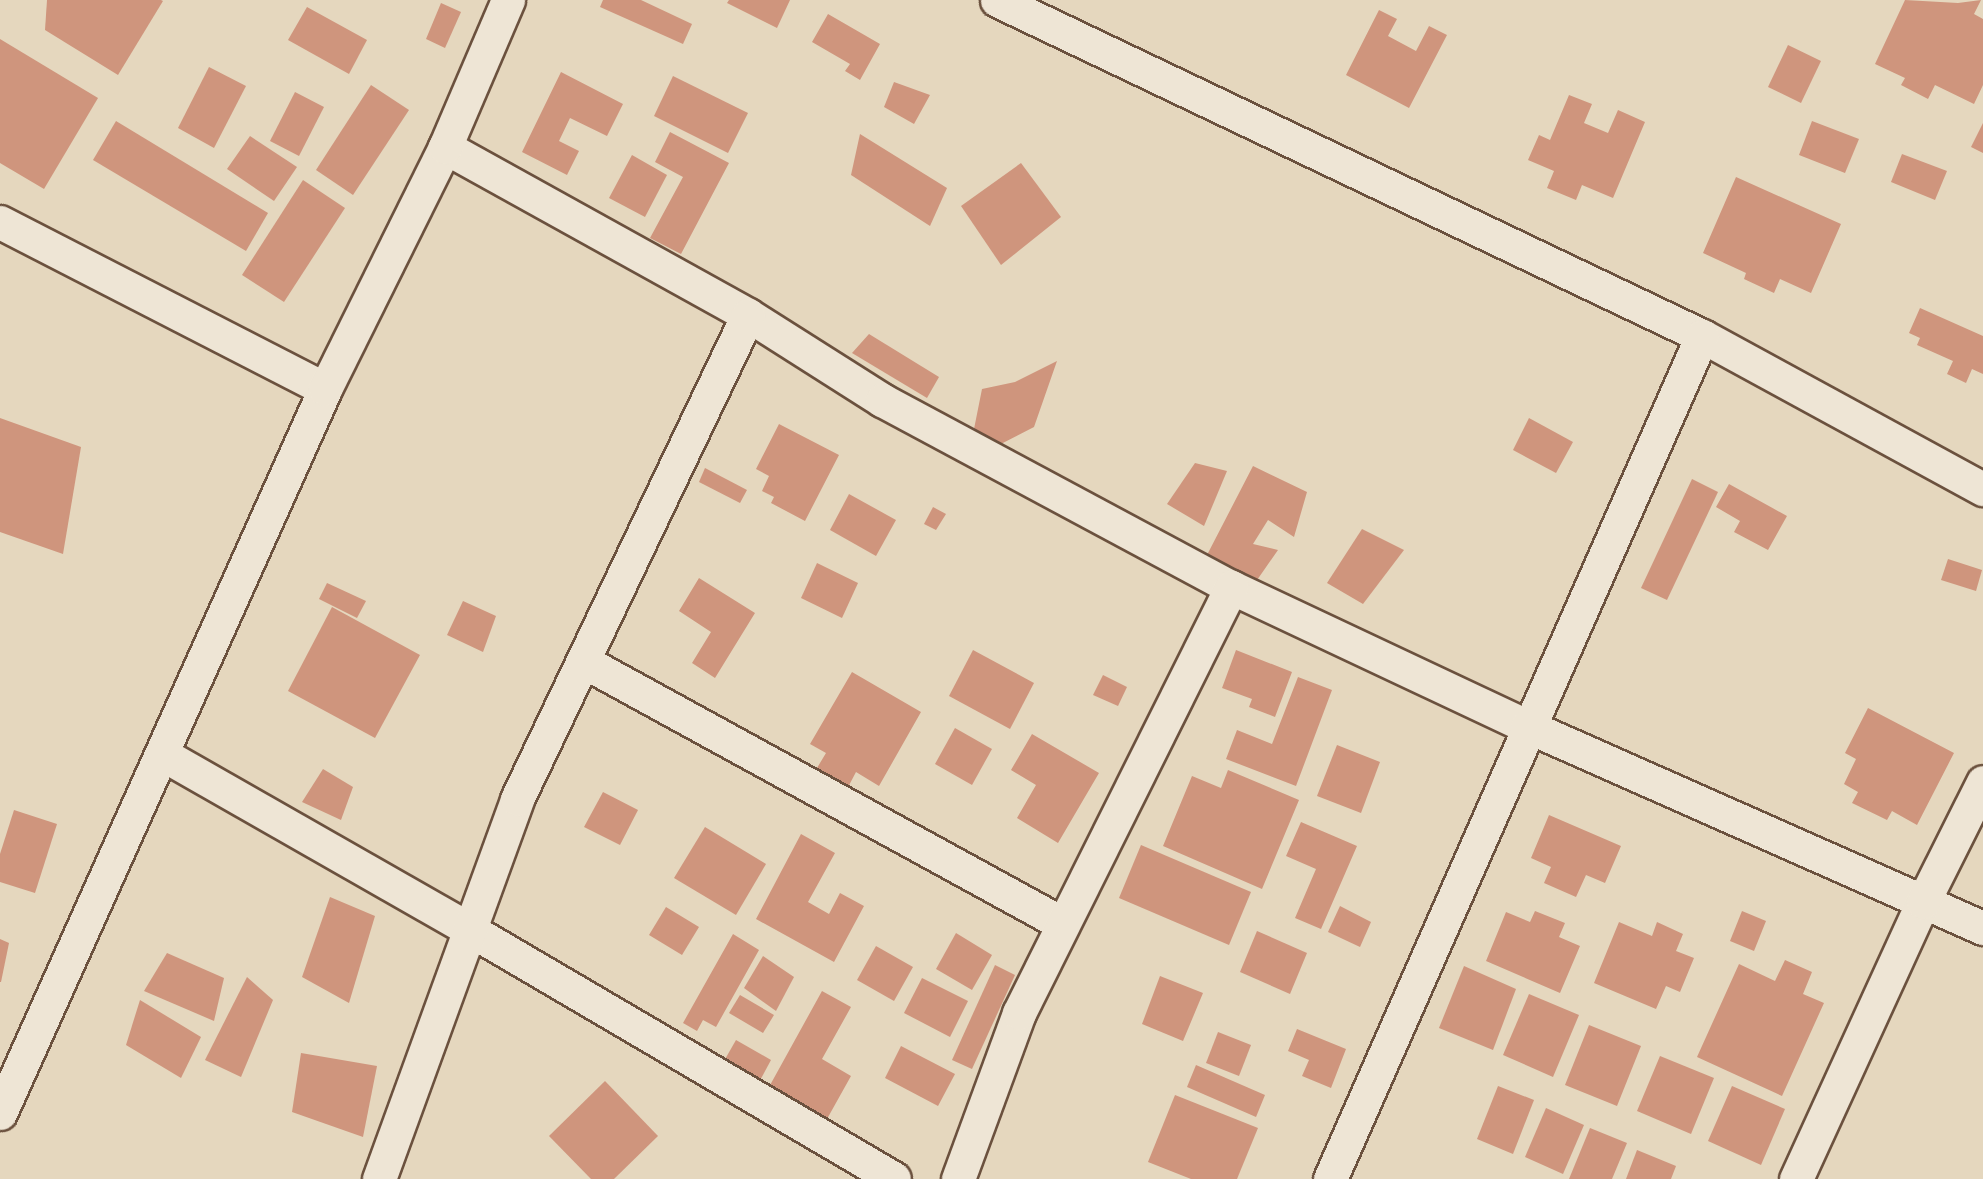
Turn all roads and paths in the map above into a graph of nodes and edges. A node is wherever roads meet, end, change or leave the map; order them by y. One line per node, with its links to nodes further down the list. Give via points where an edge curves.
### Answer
1 (508, 0): 3 (street)
2 (1017, 4): 6 (street)
3 (445, 147): 5 (street); 7 (street)
4 (0, 222): 7 (street)
5 (748, 315): 9 (street, via 882,400); 10 (street)
6 (1702, 336): 8 (street); 11 (street)
7 (325, 389): 12 (street)
8 (1983, 489)
9 (1231, 587): 11 (street); 15 (street)
10 (583, 661): 15 (street); 17 (street, via 518,799)
11 (1527, 726): 14 (street); 22 (street)
12 (164, 755): 17 (street); 18 (street)
13 (1983, 782): 14 (street)
14 (1923, 902): 16 (street); 23 (street)
15 (1063, 924): 21 (street, via 1019,1013)
16 (1983, 928)
17 (472, 931): 19 (street); 20 (street)
18 (0, 1113)
19 (379, 1179)
20 (894, 1179)
21 (958, 1179)
22 (1330, 1179)
23 (1796, 1179)

